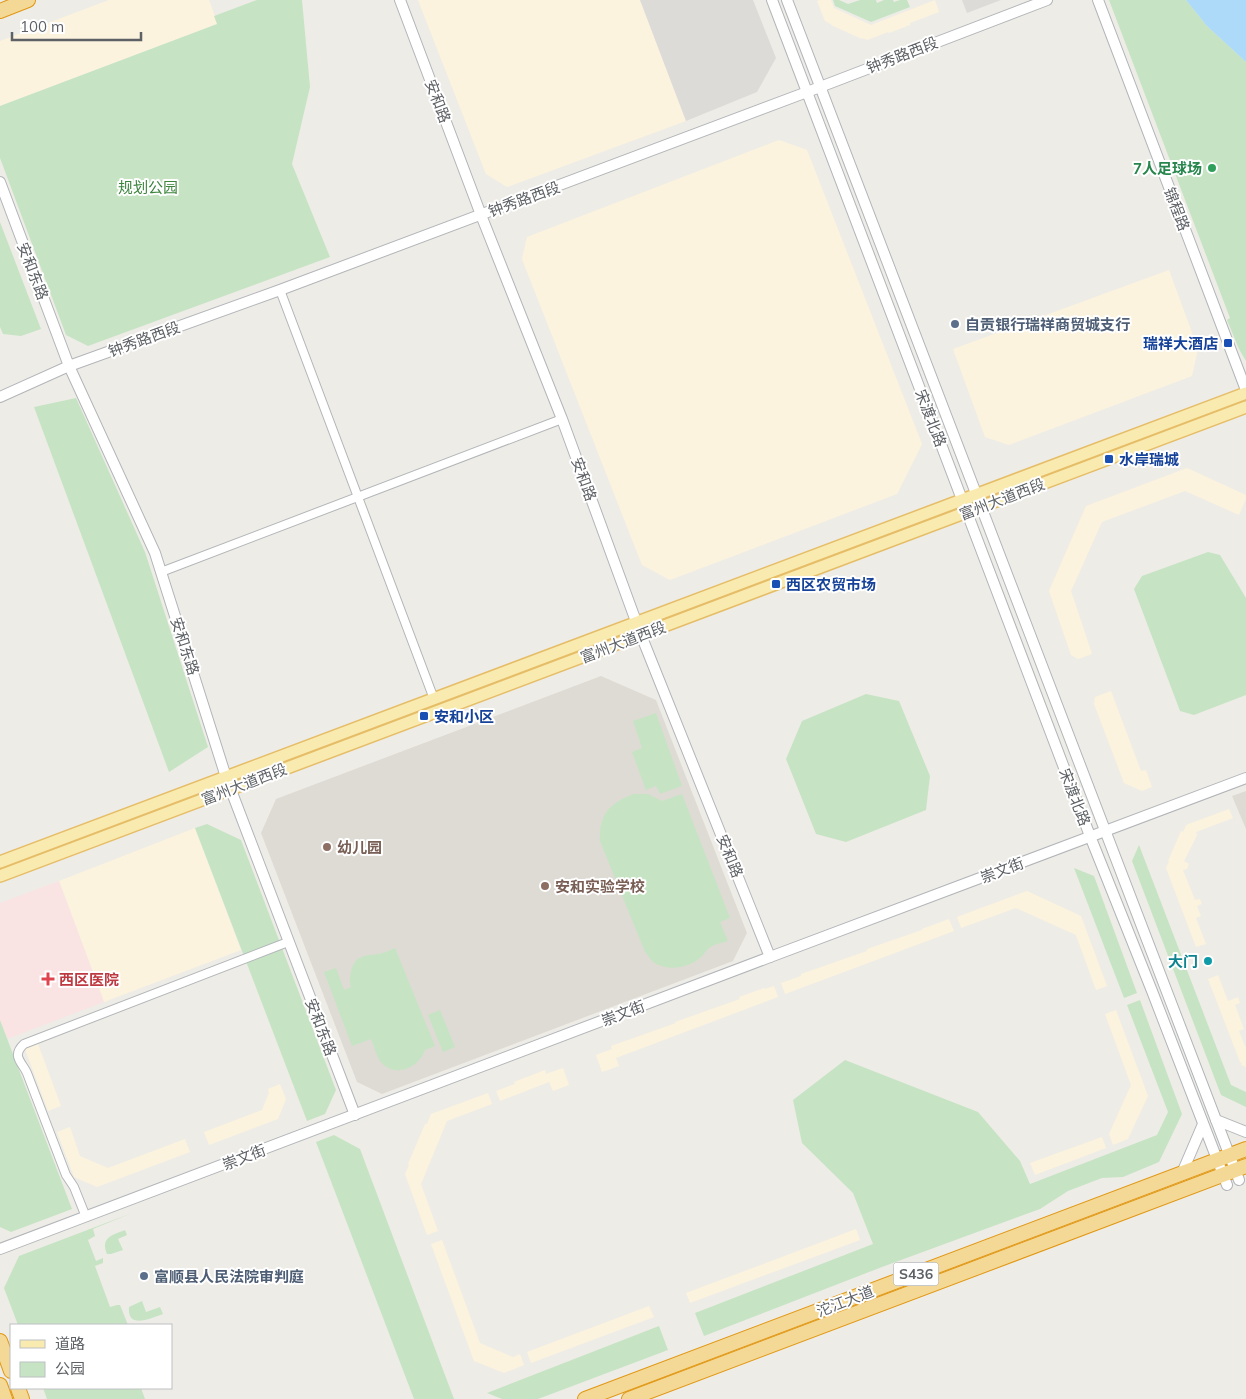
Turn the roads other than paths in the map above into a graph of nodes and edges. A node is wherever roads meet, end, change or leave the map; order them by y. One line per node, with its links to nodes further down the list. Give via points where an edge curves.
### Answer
1 (28, 0): 7 (highway)
2 (400, 0): 11 (street, 安和路)
3 (772, 0): 9 (street, 宋渡北路)
4 (787, 0): 8 (street, 宋渡北路)
5 (1048, 0): 8 (street, 钟秀路西段)
6 (1098, 0): 14 (street, 锦程路)
7 (0, 11)
8 (820, 87): 9 (street, 钟秀路西段); 18 (street, 宋渡北路)
9 (807, 92): 11 (street, 钟秀路西段); 20 (street, 宋渡北路)
10 (0, 182): 13 (street, 安和东路)
11 (481, 215): 12 (street, 钟秀路西段); 17 (street, 安和路)
12 (280, 290): 13 (street, 钟秀路西段); 19 (street)
13 (69, 366): 15 (street, 钟秀路西段); 23 (street, 安和东路)
14 (1246, 391): 18 (main road, 富州大道西段)
15 (0, 397)
16 (1246, 407): 21 (main road, 富州大道西段)
17 (562, 419): 19 (street); 24 (street, 安和路)
18 (975, 495): 20 (main road, 富州大道西段); 21 (street, 宋渡北路)
19 (358, 497): 23 (street); 26 (street)
20 (962, 500): 22 (street, 宋渡北路); 24 (main road, 富州大道西段)
21 (980, 507): 22 (main road, 富州大道西段); 30 (street, 宋渡北路)
22 (967, 512): 25 (main road, 富州大道西段); 31 (street, 宋渡北路)
23 (161, 572): 27 (street, 安和东路)
24 (636, 622): 25 (street, 安和路); 26 (main road, 富州大道西段)
25 (641, 635): 29 (main road, 富州大道西段); 35 (street, 安和路)
26 (434, 699): 27 (main road, 富州大道西段)
27 (226, 777): 29 (street, 安和东路); 32 (main road, 富州大道西段)
28 (1246, 778): 30 (street, 崇文街)
29 (231, 790): 33 (main road, 富州大道西段); 34 (street, 安和东路)
30 (1104, 831): 31 (street, 崇文街); 37 (street, 宋渡北路)
31 (1090, 836): 35 (street, 崇文街); 38 (street, 宋渡北路)
32 (0, 862)
33 (0, 876)
34 (288, 942): 36 (street, 安和东路); 44 (street, via 20,1048 19,1061 27,1073)
35 (770, 957): 36 (street, 崇文街)
36 (355, 1115): 44 (street, 崇文街)
37 (1216, 1120): 39 (street); 41 (street, 宋渡北路)
38 (1203, 1124): 41 (street, 宋渡北路); 42 (street)
39 (1246, 1132)
40 (1246, 1149): 41 (highway, 沱江大道 / S436)
41 (1223, 1158): 42 (highway, 沱江大道 / S436); 43 (street)
42 (1182, 1174): 50 (highway, 沱江大道 / S436)
43 (1234, 1175): 51 (highway, 沱江大道 / S436)
44 (86, 1217): 45 (street, 崇文街)
45 (0, 1249)
46 (0, 1341): 47 (highway)
47 (10, 1367)
48 (0, 1385): 49 (highway)
49 (5, 1399)
50 (585, 1399)
51 (629, 1399)

